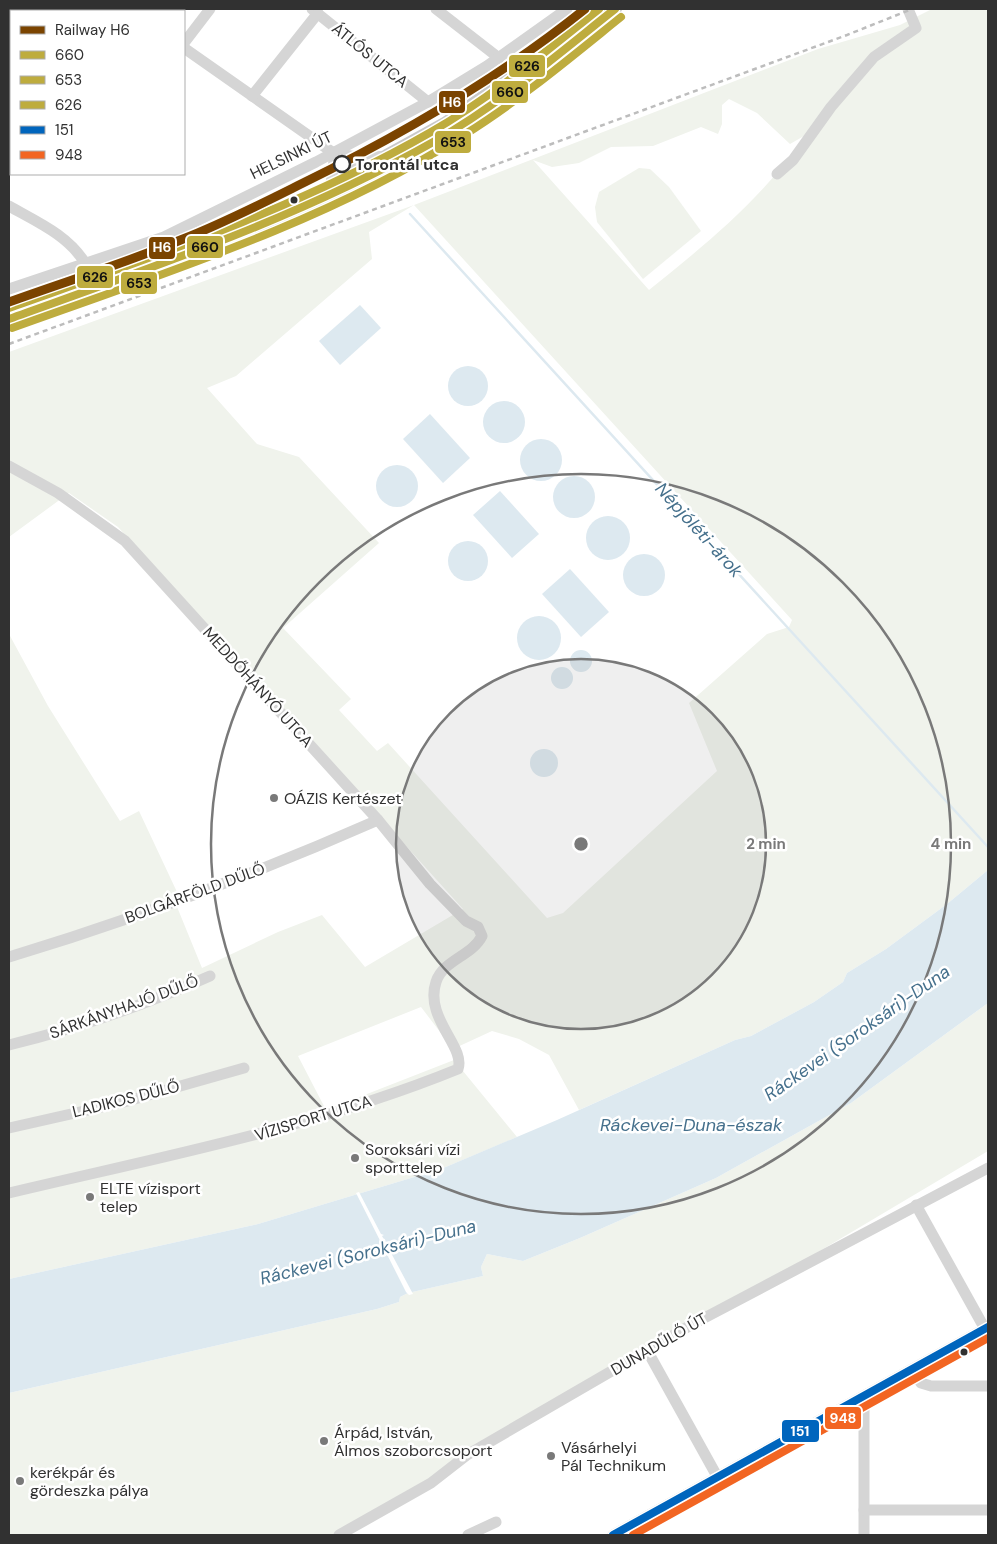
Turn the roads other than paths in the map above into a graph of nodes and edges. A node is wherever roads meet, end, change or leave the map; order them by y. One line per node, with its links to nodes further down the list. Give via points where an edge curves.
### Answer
1 (210, 9): 8 (street)
2 (436, 9): 10 (street)
3 (567, 9): 10 (street, HELSINKI ÚT)
4 (604, 9): 14 (main road, via 466,110)
5 (615, 9): 15 (main road, via 491,106 436,140)
6 (908, 9): 16 (street, via 916,28 874,57 831,107 793,160)
7 (315, 11): 11 (street); 12 (street, ÁTLÓS UTCA)
8 (185, 41)
9 (185, 49): 11 (street)
10 (499, 58): 12 (street, HELSINKI ÚT)
11 (252, 96): 13 (street)
12 (428, 102): 13 (street, HELSINKI ÚT)
13 (335, 153): 14 (street, via 360,158); 15 (street); 17 (street); 19 (street, HELSINKI ÚT, via 164,236)
14 (386, 156): 15 (main road)
15 (369, 170): 17 (main road); 22 (main road, via 279,218 204,249)
16 (777, 174)
17 (331, 184): 21 (main road, via 201,242)
18 (9, 206): 19 (street, via 65,238)
19 (85, 263): 20 (street, HELSINKI ÚT)
20 (9, 289)
21 (9, 310)
22 (9, 319)
23 (13, 468): 24 (street); 25 (street, MEDDŐHÁNYÓ UTCA, via 58,493 125,541)
24 (9, 479)
25 (378, 820): 26 (street, MEDDŐHÁNYÓ UTCA, via 430,884 466,921 478,927); 27 (street, BOLGÁRFÖLD DŰLŐ, via 212,888)
26 (482, 936): 33 (street, VÍZISPORT UTCA, via 478,944 439,974 433,991 434,1008 459,1058 458,1069 323,1117 228,1143)
27 (9, 957)
28 (210, 976): 29 (street, SÁRKÁNYHAJÓ DŰLŐ, via 86,1024)
29 (9, 1045)
30 (244, 1068): 31 (street, LADIKOS DŰLŐ, via 124,1102)
31 (9, 1128)
32 (988, 1168): 34 (street, DUNADŰLŐ ÚT)
33 (9, 1193)
34 (916, 1205): 35 (street); 36 (street, DUNADŰLŐ ÚT, via 691,1325)
35 (986, 1328): 37 (street)
36 (648, 1352): 40 (street); 44 (street, DUNADŰLŐ ÚT, via 490,1442 431,1483)
37 (912, 1370): 38 (street, via 920,1383 931,1386); 39 (street)
38 (988, 1386)
39 (864, 1398): 40 (street); 41 (street)
40 (718, 1478): 46 (street)
41 (864, 1510): 42 (street); 47 (street)
42 (988, 1510)
43 (496, 1522): 45 (street)
44 (339, 1535)
45 (468, 1535)
46 (613, 1535)
47 (864, 1535)

